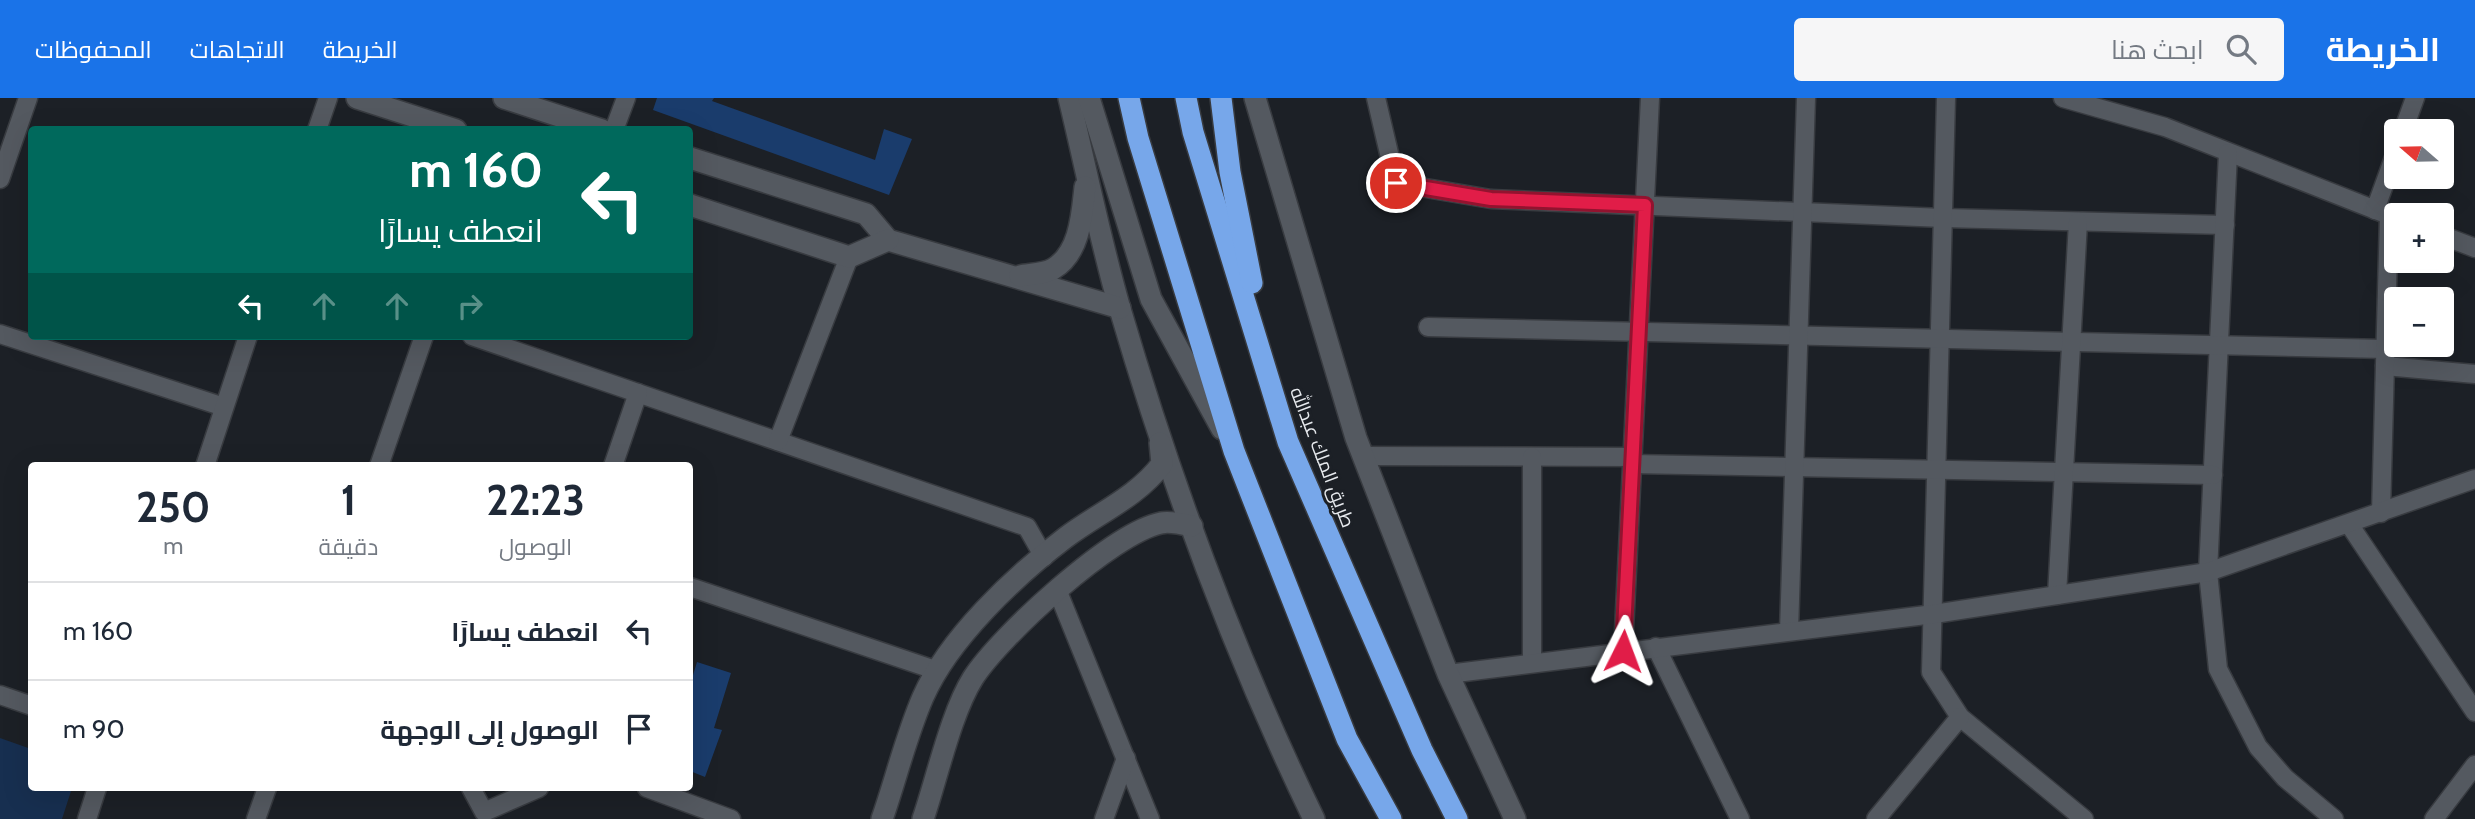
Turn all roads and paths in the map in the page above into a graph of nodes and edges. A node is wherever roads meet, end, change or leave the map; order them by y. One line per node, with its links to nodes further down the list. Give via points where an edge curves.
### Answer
1 (28, 98): 26 (street)
2 (328, 98): 19 (street)
3 (357, 98): 20 (main road)
4 (504, 98): 21 (main road)
5 (626, 98): 22 (street)
6 (1069, 98): 25 (main road)
7 (1089, 98): 58 (main road, via 1151,299)
8 (1129, 98): 58 (highway)
9 (1186, 98): 57 (highway, طريق الملك عبدالله)
10 (1221, 98): 57 (highway, via 1230,172)
11 (1255, 98): 59 (main road)
12 (1377, 98): 27 (street, via 1396,183 1491,199)
13 (1650, 98): 27 (street)
14 (1806, 98): 29 (street)
15 (1946, 98): 31 (street)
16 (2063, 98): 23 (street, via 2165,127)
17 (2415, 98): 18 (street)
18 (2407, 119)
19 (318, 126)
20 (444, 126)
21 (590, 126)
22 (616, 126)
23 (2228, 153): 30 (street); 33 (street)
24 (693, 159): 34 (main road, via 866,214)
25 (1087, 171): 38 (main road, via 1082,221 1068,256 1052,270); 39 (main road)
26 (0, 179)
27 (1645, 205): 29 (street); 41 (street)
28 (693, 206): 37 (main road)
29 (1802, 212): 31 (street); 43 (street)
30 (2384, 213)
31 (1943, 218): 32 (street); 47 (street)
32 (2078, 222): 33 (street); 48 (street)
33 (2225, 225): 49 (street)
34 (888, 240): 37 (main road); 38 (main road)
35 (2454, 240): 36 (street)
36 (2475, 248)
37 (849, 257): 56 (street)
38 (1015, 277): 39 (main road)
39 (1120, 308): 55 (main road)
40 (1428, 327): 41 (street)
41 (1639, 332): 43 (street); 61 (street)
42 (0, 334): 54 (street)
43 (1798, 337): 47 (street); 65 (street)
44 (247, 340): 54 (street)
45 (423, 340): 63 (street)
46 (484, 340): 53 (street)
47 (1940, 340): 48 (street); 66 (street)
48 (2071, 344): 49 (street); 67 (street)
49 (2219, 347): 50 (street); 68 (street)
50 (2384, 357)
51 (2385, 357): 52 (street); 70 (street)
52 (2475, 374)
53 (638, 393): 56 (street); 64 (street)
54 (224, 407): 62 (street)
55 (1159, 429): 72 (main road); 73 (main road, via 1162,464 1147,484)
56 (778, 441): 73 (street, via 1027,527)
57 (1289, 442): 90 (highway, طريق الملك عبدالله)
58 (1234, 451): 89 (highway)
59 (1363, 456): 60 (street); 84 (main road)
60 (1532, 457): 61 (street); 82 (street)
61 (1632, 461): 65 (street); 81 (street)
62 (206, 462)
63 (380, 462)
64 (614, 462)
65 (1794, 467): 66 (street); 79 (street)
66 (1937, 470): 67 (street); 78 (street)
67 (2064, 472): 68 (street); 77 (street)
68 (2213, 475): 74 (street)
69 (2475, 480): 70 (street)
70 (2381, 513): 71 (street)
71 (2349, 524): 74 (street); 87 (street)
72 (1192, 526): 76 (main road, via 1162,522 1136,533 1084,567); 106 (main road)
73 (1044, 557): 76 (main road); 83 (main road, via 974,620)
74 (2208, 572): 77 (street); 115 (street, via 2218,669 2258,747 2285,778)
75 (693, 588): 83 (street)
76 (1058, 592): 91 (street); 103 (main road, via 973,678)
77 (2057, 595): 78 (street)
78 (1934, 614): 79 (street); 88 (street, via 1931,672)
79 (1789, 631): 80 (street)
80 (1656, 647): 81 (street); 112 (street)
81 (1623, 651): 82 (street)
82 (1532, 663): 84 (street)
83 (937, 671): 102 (main road, via 923,697)
84 (1448, 674): 111 (main road)
85 (0, 695): 86 (street)
86 (28, 705)
87 (2475, 712)
88 (1960, 717): 113 (street); 114 (street)
89 (1347, 738): 107 (highway); 108 (highway)
90 (1422, 750): 109 (highway, طريق الملك عبدالله); 110 (highway)
91 (1126, 758): 104 (street); 105 (street)
92 (2475, 765): 116 (street)
93 (96, 791): 100 (street)
94 (266, 791): 101 (street)
95 (472, 791): 98 (street)
96 (533, 791): 98 (street)
97 (654, 791): 99 (street)
98 (483, 816)
99 (722, 818)
100 (87, 819)
101 (256, 819)
102 (882, 819)
103 (923, 819)
104 (1104, 819)
105 (1150, 819)
106 (1314, 819)
107 (1378, 819)
108 (1391, 819)
109 (1457, 819)
110 (1469, 819)
111 (1515, 819)
112 (1740, 819)
113 (1876, 819)
114 (2084, 819)
115 (2334, 819)
116 (2434, 819)

